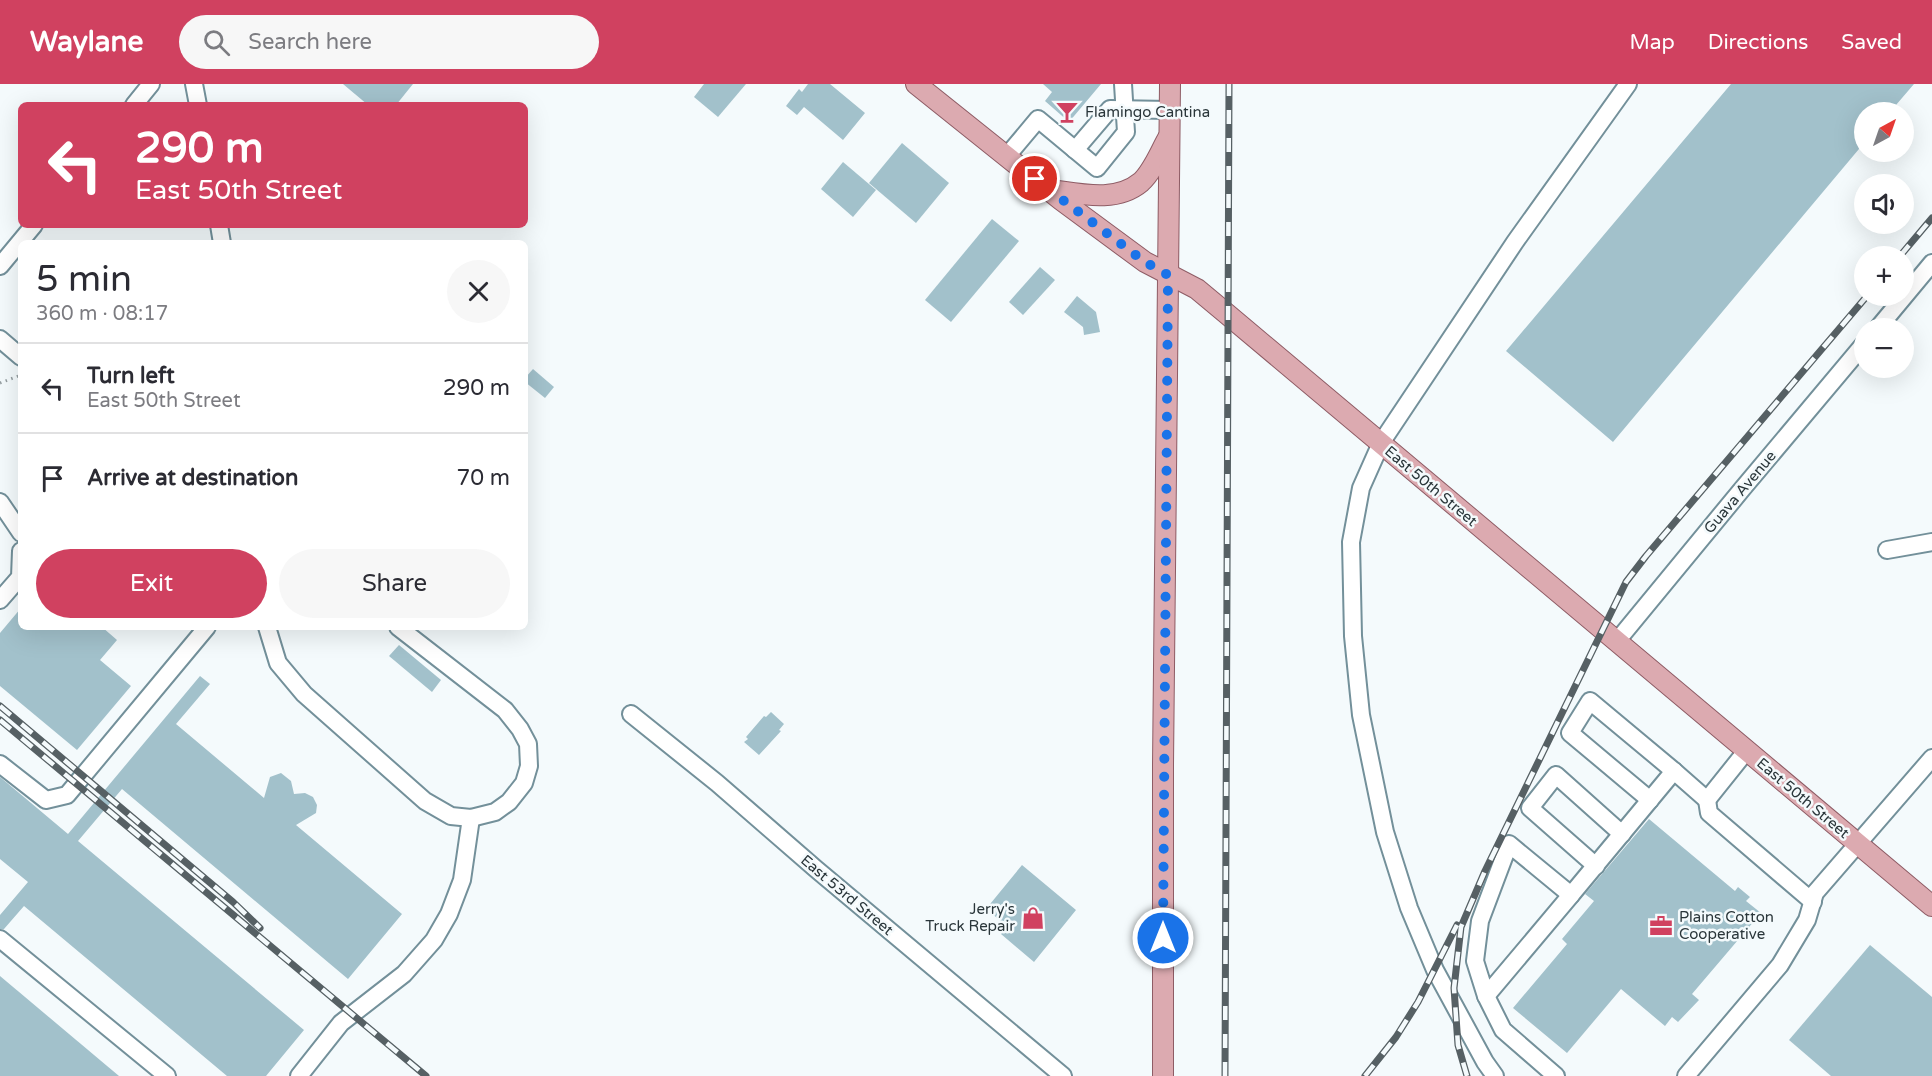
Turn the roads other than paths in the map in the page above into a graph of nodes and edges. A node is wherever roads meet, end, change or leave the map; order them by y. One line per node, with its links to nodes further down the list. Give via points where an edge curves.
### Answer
1 (151, 84): 7 (street)
2 (194, 84): 8 (street)
3 (916, 84): 13 (main road, East 50th Street)
4 (1123, 84): 9 (street)
5 (1170, 84): 10 (main road)
6 (1628, 84): 25 (street, via 1515,242)
7 (136, 102)
8 (197, 102)
9 (1124, 109): 10 (street); 12 (street, via 1110,109); 12 (street, via 1126,132 1097,168)
10 (1170, 110): 11 (main road)
11 (1170, 136): 14 (main road, via 1142,181 1124,192 1104,196); 20 (main road)
12 (1075, 150): 13 (street, via 1038,119)
13 (1007, 156): 14 (main road, East 50th Street)
14 (1049, 190): 20 (main road, East 50th Street)
15 (32, 228): 16 (street)
16 (22, 240)
17 (18, 244): 19 (street)
18 (1932, 263): 21 (street)
19 (0, 266)
20 (1168, 275): 25 (main road, East 50th Street, via 1197,289); 55 (main road)
21 (1886, 318)
22 (0, 339): 23 (street)
23 (18, 354)
24 (1854, 356): 35 (street, Guava Avenue)
25 (1381, 443): 35 (main road, East 50th Street); 56 (street, via 1361,488 1351,542 1353,636 1361,715 1385,832 1409,908 1435,970)
26 (0, 502): 27 (street)
27 (18, 529)
28 (1932, 542): 29 (street)
29 (1887, 550)
30 (18, 579): 31 (street)
31 (0, 600)
32 (204, 630): 39 (street, via 67,795 46,800)
33 (268, 630): 43 (street, via 278,663 304,694 425,801 451,816)
34 (402, 630): 43 (street, via 505,710 528,744 529,766 524,783 495,812)
35 (1617, 641): 37 (main road, East 50th Street)
36 (631, 714): 54 (street, East 53rd Street)
37 (1747, 750): 42 (street); 45 (main road, East 50th Street)
38 (1932, 759): 45 (street)
39 (0, 764)
40 (1674, 771): 41 (street); 41 (street, via 1590,701 1570,733); 42 (street)
41 (1650, 800): 44 (street)
42 (1707, 800): 48 (street, via 1709,813)
43 (471, 818): 53 (street, via 462,880 450,914 434,940 404,974 341,1023)
44 (1622, 834): 46 (street); 46 (street, via 1556,776 1530,808)
45 (1858, 843): 48 (street, via 1815,893); 49 (main road, East 50th Street)
46 (1596, 866): 47 (street)
47 (1571, 896): 51 (street); 51 (street, via 1509,844 1480,921 1475,961)
48 (1813, 902): 58 (street, via 1808,920 1780,965)
49 (1932, 906)
50 (0, 939): 52 (street)
51 (1486, 996): 57 (street, via 1503,1030)
52 (167, 1076)
53 (299, 1076)
54 (1063, 1076)
55 (1163, 1076)
56 (1495, 1076)
57 (1556, 1076)
58 (1686, 1076)

